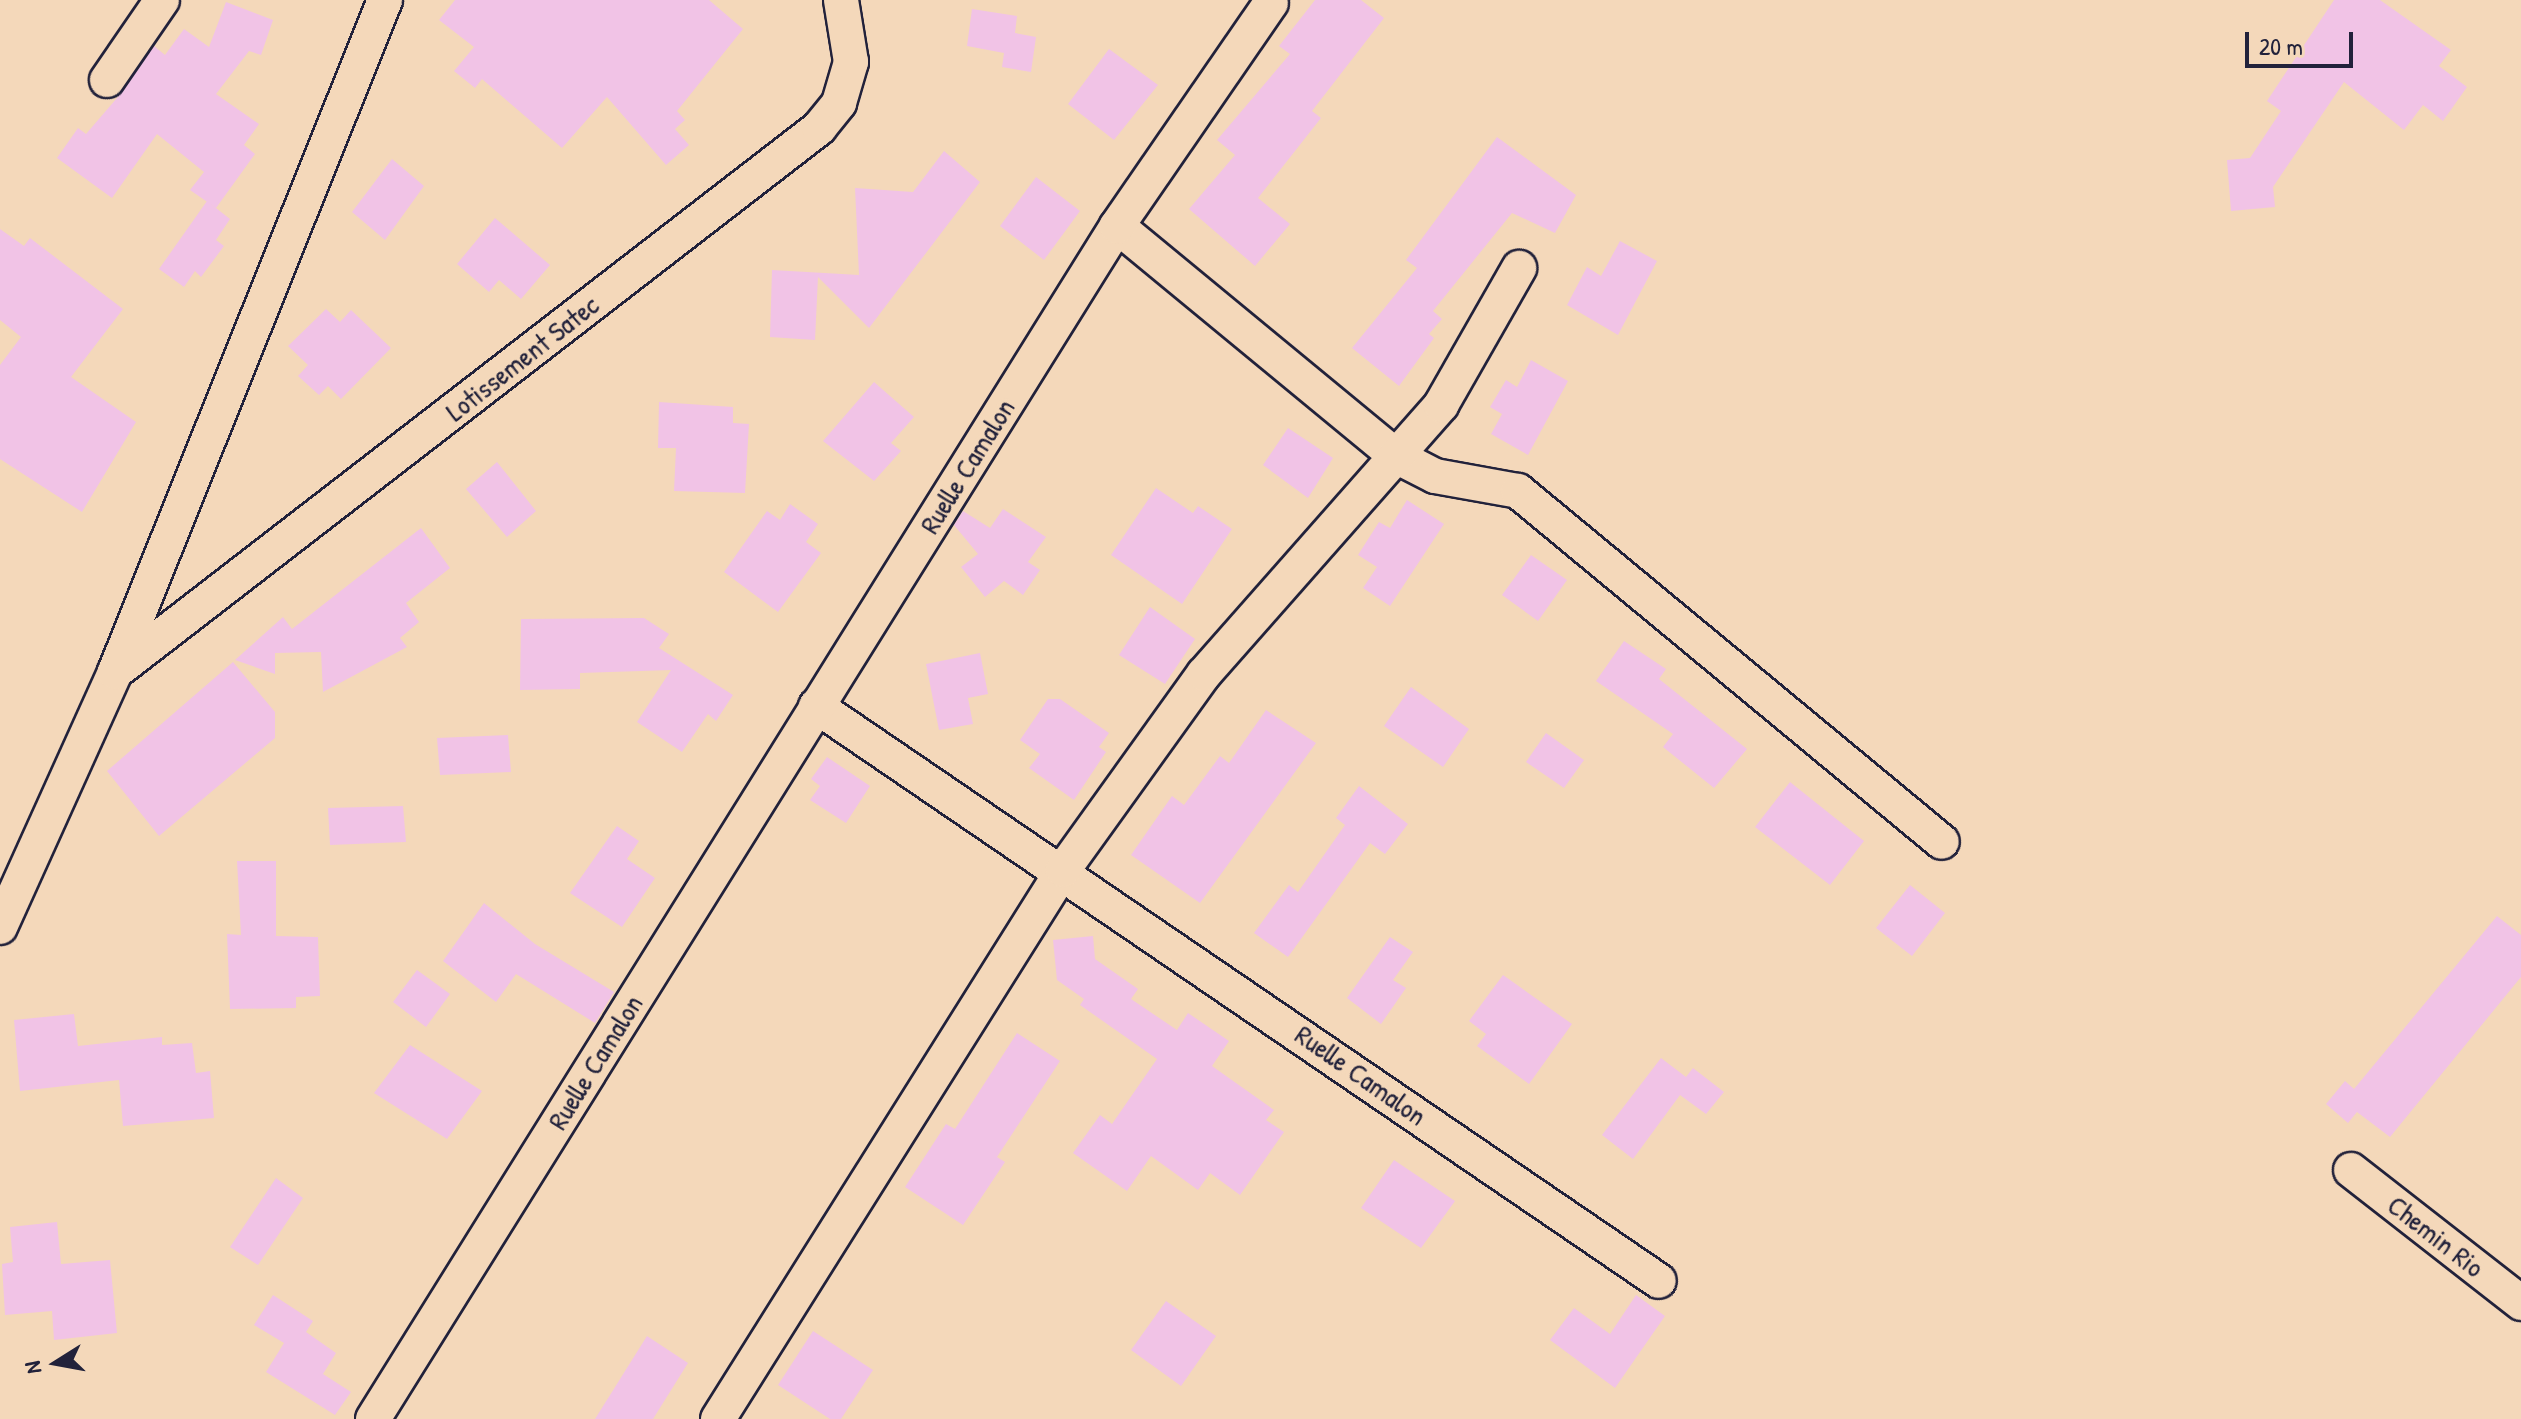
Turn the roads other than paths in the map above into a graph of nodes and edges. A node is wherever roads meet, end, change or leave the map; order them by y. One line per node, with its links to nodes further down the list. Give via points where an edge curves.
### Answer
1 (162, 0): 5 (street)
2 (385, 0): 9 (street, Lotissement Satec)
3 (841, 0): 9 (street, Lotissement Satec, via 851,62 839,103 819,128)
4 (1271, 3): 6 (street, Ruelle Camalon)
5 (107, 80)
6 (1117, 226): 8 (street); 10 (street, Ruelle Camalon)
7 (1519, 268): 8 (street, via 1441,405)
8 (1396, 456): 11 (street, via 1435,476 1518,491); 12 (street, via 1204,674)
9 (115, 672): 13 (street, Lotissement Satec)
10 (816, 706): 12 (street, Ruelle Camalon); 17 (street, Ruelle Camalon)
11 (1942, 842)
12 (1063, 870): 15 (street, Ruelle Camalon); 18 (street)
13 (0, 927)
14 (2351, 1170): 16 (street, Chemin Rio)
15 (1659, 1281)
16 (2521, 1303)
17 (373, 1419)
18 (718, 1419)

